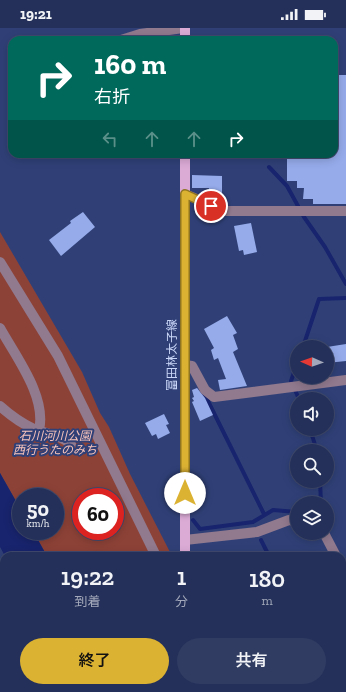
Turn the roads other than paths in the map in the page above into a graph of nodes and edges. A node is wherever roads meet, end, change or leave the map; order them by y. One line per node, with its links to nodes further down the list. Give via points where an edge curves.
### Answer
1 (184, 28): 2 (street)
2 (139, 31): 3 (street)
3 (129, 36)
4 (185, 158): 5 (main road, 富田林太子線)
5 (185, 194): 6 (street, via 225,211); 9 (main road, 富田林太子線)
6 (346, 211)
7 (0, 262): 17 (street, via 58,356)
8 (0, 328): 12 (street, via 38,398 41,422)
9 (185, 365): 10 (street, via 192,366 206,390 214,397); 15 (main road, 富田林太子線)
10 (346, 380)
11 (0, 406): 12 (street, via 10,416)
12 (39, 430): 13 (street, via 60,436)
13 (71, 444)
14 (290, 520): 15 (street, via 257,532)
15 (185, 540): 18 (main road, 富田林太子線)
16 (328, 540): 19 (street)
17 (154, 552)
18 (184, 552)
19 (334, 552)

